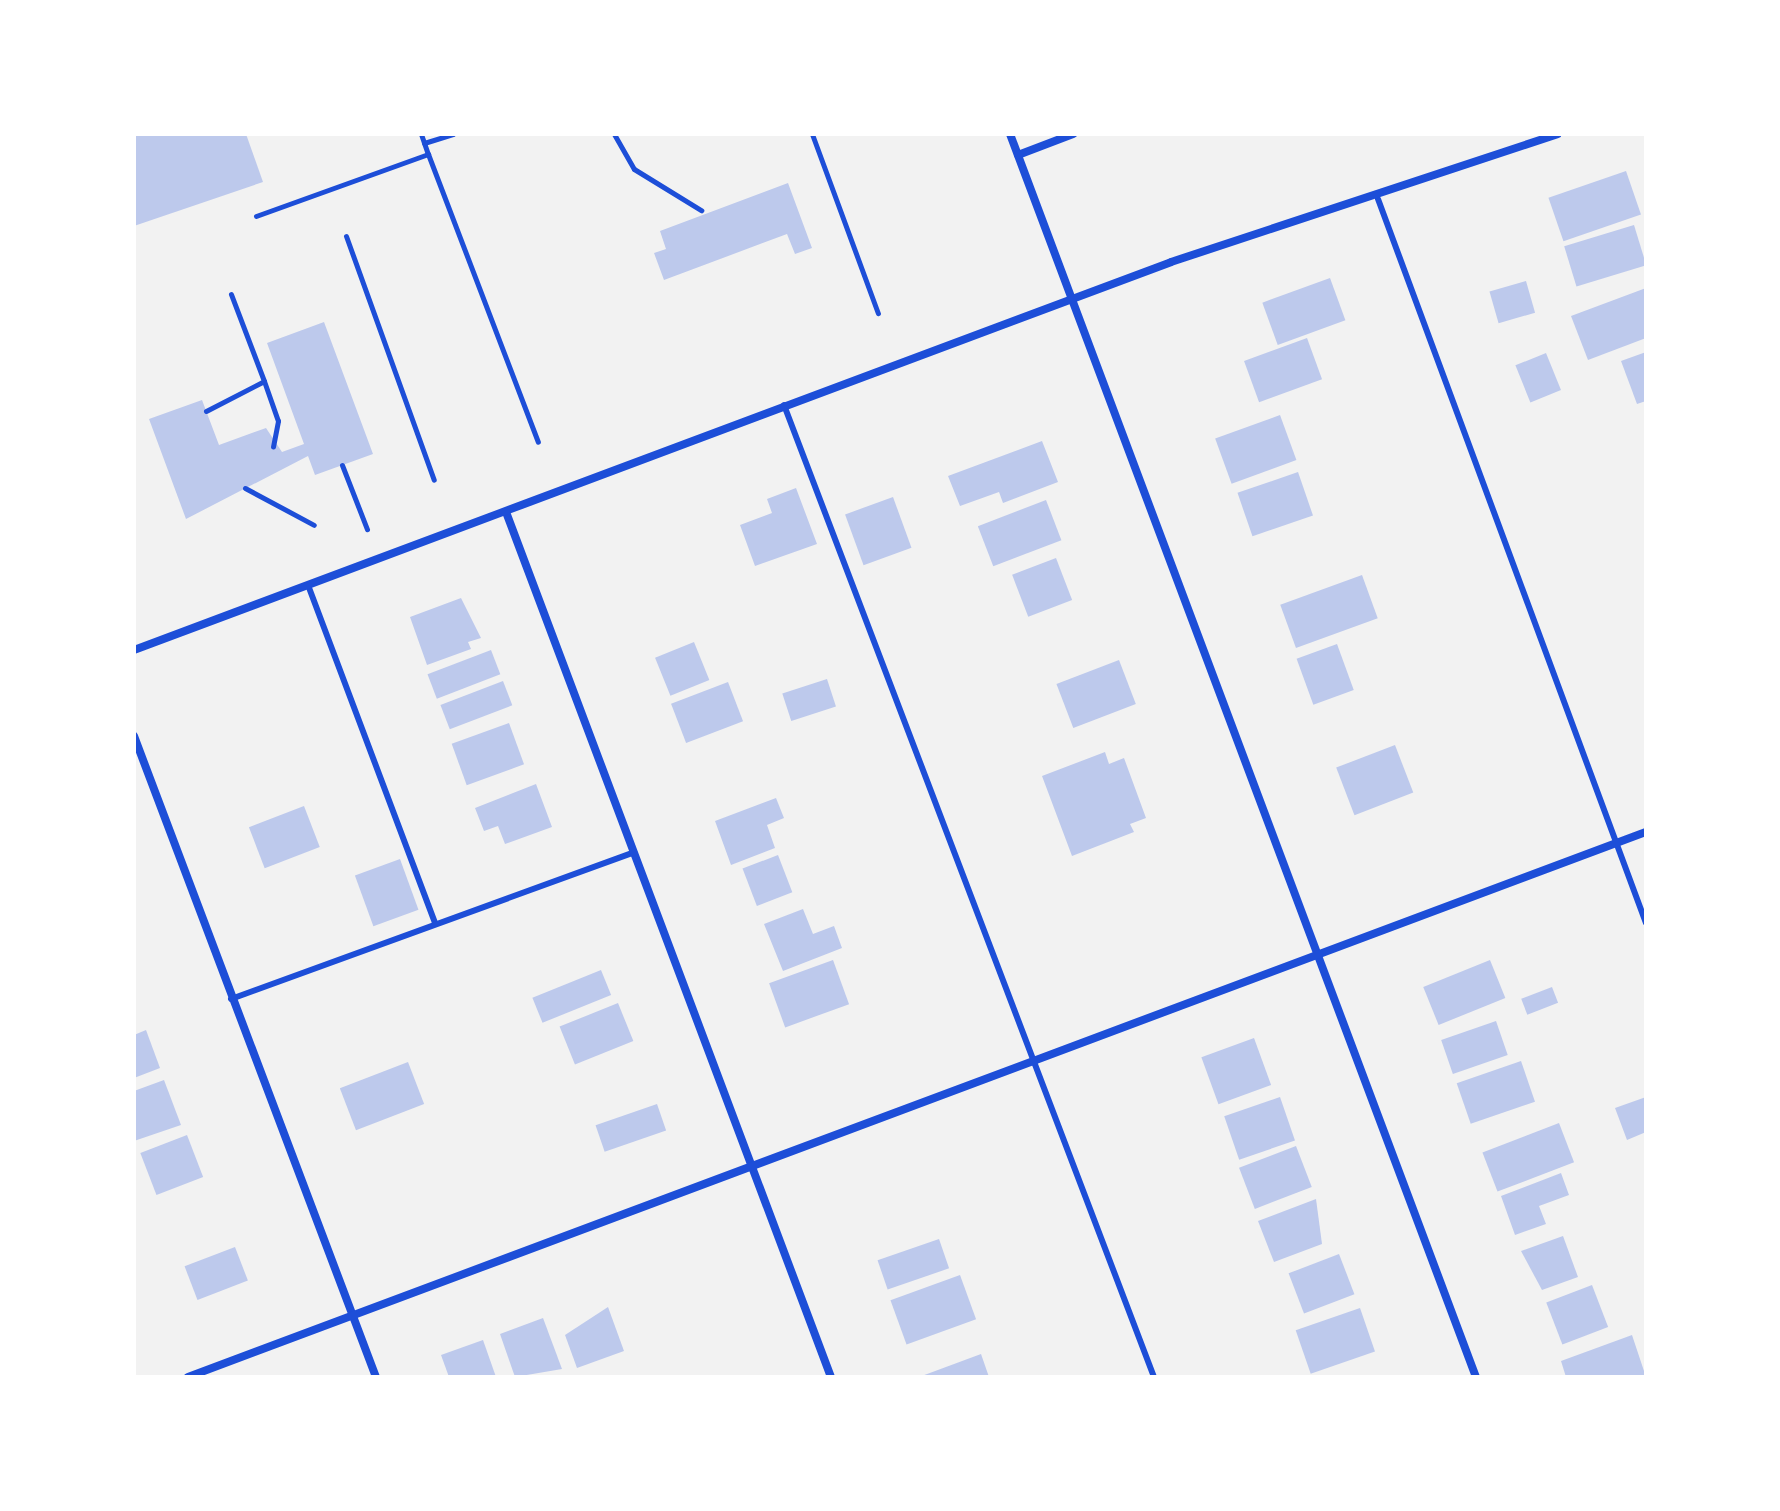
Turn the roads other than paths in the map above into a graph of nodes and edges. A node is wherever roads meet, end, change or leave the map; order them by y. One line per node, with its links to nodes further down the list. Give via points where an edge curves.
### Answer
1 (1010, 134): 4 (street)
2 (1073, 134): 4 (street)
3 (1557, 134): 5 (street)
4 (1018, 155): 6 (street)
5 (1378, 199): 6 (street, via 1222,243); 13 (lane)
6 (1071, 299): 7 (street); 17 (street)
7 (784, 403): 8 (street); 19 (lane)
8 (506, 512): 9 (street); 14 (street)
9 (308, 585): 10 (street); 15 (lane)
10 (134, 650)
11 (134, 736): 18 (street)
12 (1646, 832): 13 (street)
13 (1615, 844): 16 (lane); 17 (street)
14 (633, 853): 15 (lane); 20 (street)
15 (435, 923): 18 (lane)
16 (1646, 923)
17 (1318, 956): 19 (street); 26 (street)
18 (231, 999): 21 (street)
19 (1036, 1063): 20 (street); 25 (lane)
20 (754, 1167): 21 (street); 24 (street)
21 (354, 1314): 22 (street); 23 (street)
22 (188, 1377)
23 (376, 1377)
24 (831, 1377)
25 (1154, 1377)
26 (1476, 1377)

